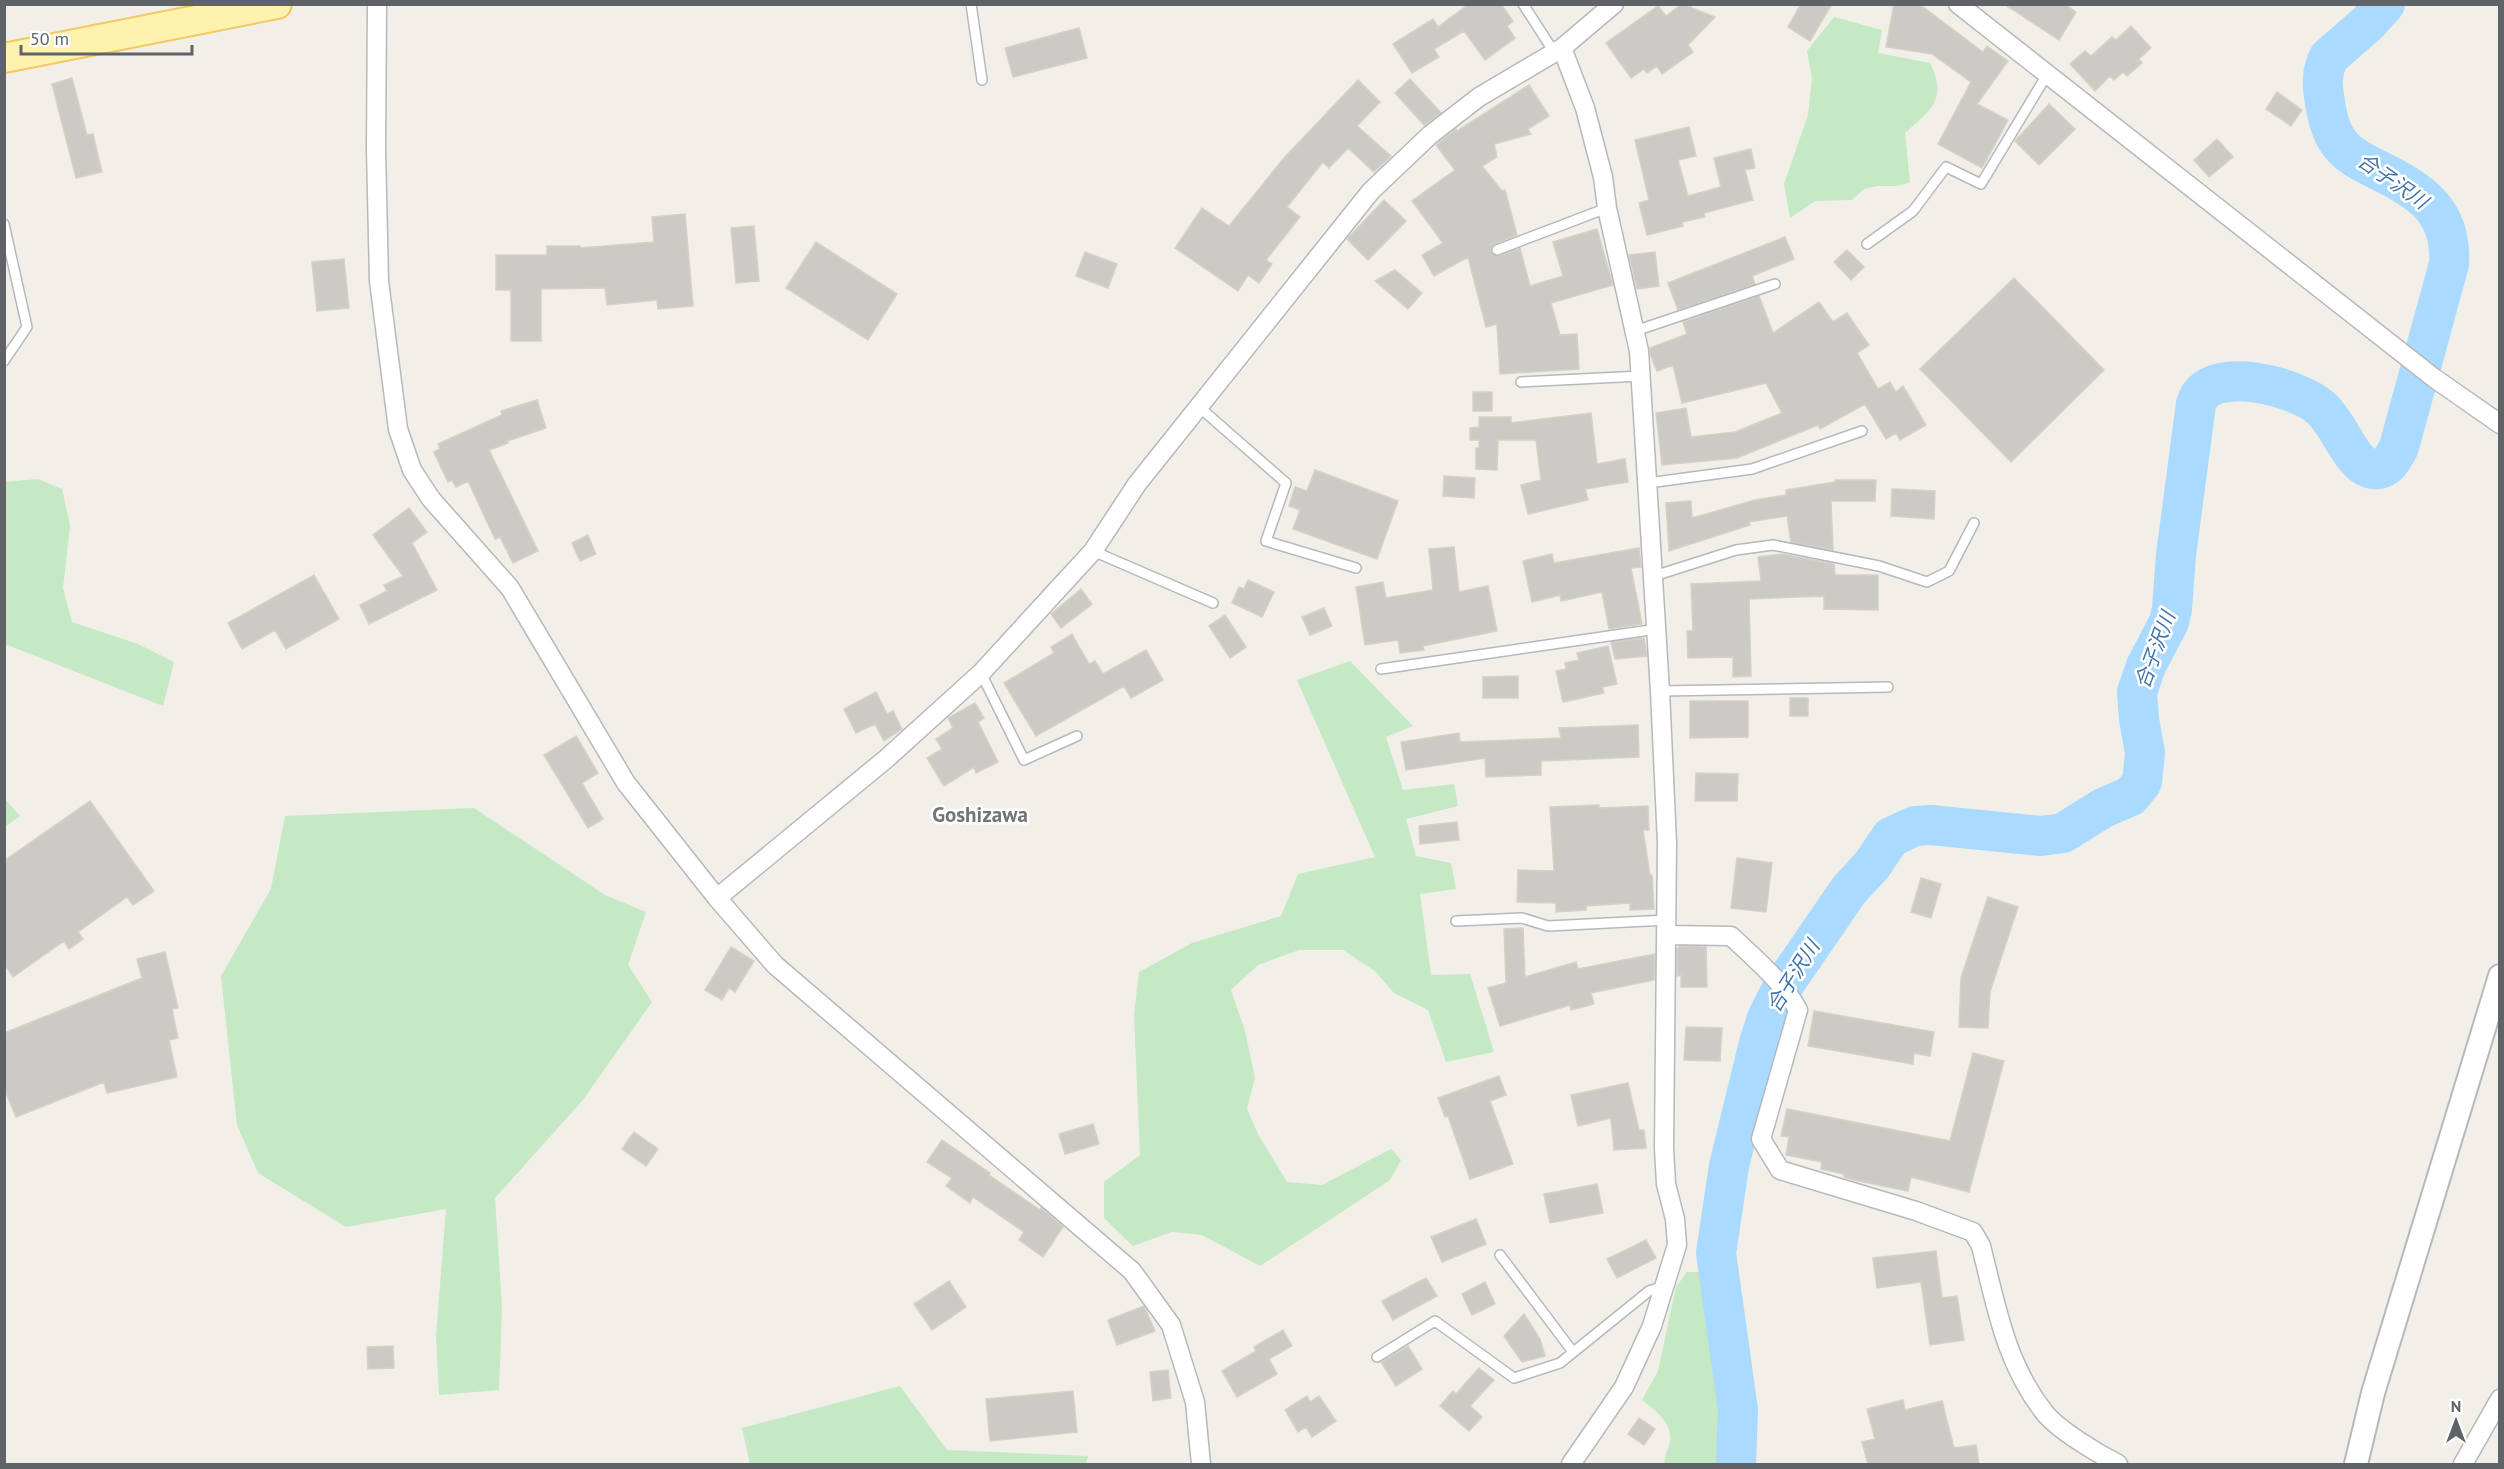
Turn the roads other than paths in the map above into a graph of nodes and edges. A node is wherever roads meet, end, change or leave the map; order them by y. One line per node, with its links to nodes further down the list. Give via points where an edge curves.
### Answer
1 (276, 4): 8 (main road)
2 (377, 4): 35 (street, via 375,149 379,281 398,429 412,470 430,499 510,588 626,783)
3 (971, 4): 10 (lane)
4 (1523, 4): 7 (lane)
5 (1614, 4): 7 (street)
6 (1958, 4): 9 (street)
7 (1558, 50): 11 (street, via 1585,108); 20 (street, via 1479,97 1430,135 1371,191)
8 (4, 58)
9 (2048, 73): 13 (lane, via 1981,184 1946,167 1913,211); 21 (street, via 2434,378)
10 (982, 80)
11 (1607, 208): 14 (lane); 16 (street)
12 (4, 224): 17 (lane, via 27,327)
13 (1867, 244)
14 (1497, 250)
15 (1776, 284): 16 (lane)
16 (1635, 331): 18 (street)
17 (4, 361)
18 (1641, 376): 19 (lane); 23 (street)
19 (1521, 382)
20 (1198, 406): 25 (street, via 1137,484); 26 (lane, via 1286,483 1266,541)
21 (2499, 424)
22 (1862, 431): 23 (lane, via 1752,469)
23 (1648, 483): 27 (street)
24 (1974, 523): 27 (lane, via 1949,571 1927,582 1879,566 1773,544 1736,550)
25 (1093, 551): 28 (lane); 31 (street)
26 (1356, 568)
27 (1654, 576): 29 (street)
28 (1213, 603)
29 (1657, 629): 30 (lane); 33 (street)
30 (1381, 669)
31 (981, 674): 34 (lane, via 1024,760); 35 (street, via 886,759)
32 (1888, 687): 33 (lane)
33 (1660, 691): 37 (street)
34 (1077, 736)
35 (717, 898): 44 (street, via 775,965 1132,1271 1171,1325 1195,1402)
36 (1456, 921): 37 (lane, via 1522,918 1548,926)
37 (1667, 927): 40 (street, via 1664,1149 1677,1245); 46 (street, via 1731,936 1794,1002 1798,1011 1761,1139 1779,1170 1974,1232 2012,1360 2045,1413 2089,1449)
38 (2499, 976): 47 (street, via 2373,1393)
39 (1500, 1255): 41 (lane)
40 (1664, 1286): 41 (lane, via 1649,1291); 45 (street, via 1652,1326 1624,1387)
41 (1573, 1352): 42 (lane, via 1560,1364 1514,1378 1435,1321)
42 (1377, 1357)
43 (2499, 1399): 48 (street)
44 (1201, 1464)
45 (1571, 1464)
46 (2118, 1464)
47 (2356, 1464)
48 (2463, 1464)

